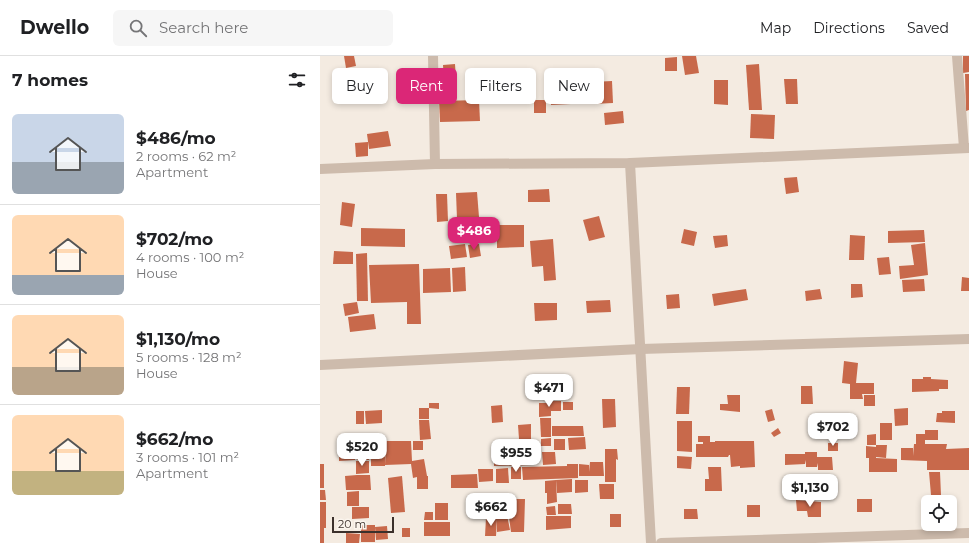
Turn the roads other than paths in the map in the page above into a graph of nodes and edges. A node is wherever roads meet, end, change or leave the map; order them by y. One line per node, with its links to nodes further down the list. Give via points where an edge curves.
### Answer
1 (433, 56): 5 (street)
2 (957, 56): 3 (street)
3 (967, 148): 4 (street)
4 (630, 163): 5 (street); 8 (street)
5 (435, 164): 6 (street)
6 (320, 169)
7 (969, 339): 8 (street)
8 (641, 349): 9 (street); 12 (street)
9 (320, 366)
10 (969, 533): 11 (street)
11 (770, 541): 13 (street)
12 (651, 543)
13 (661, 543)

